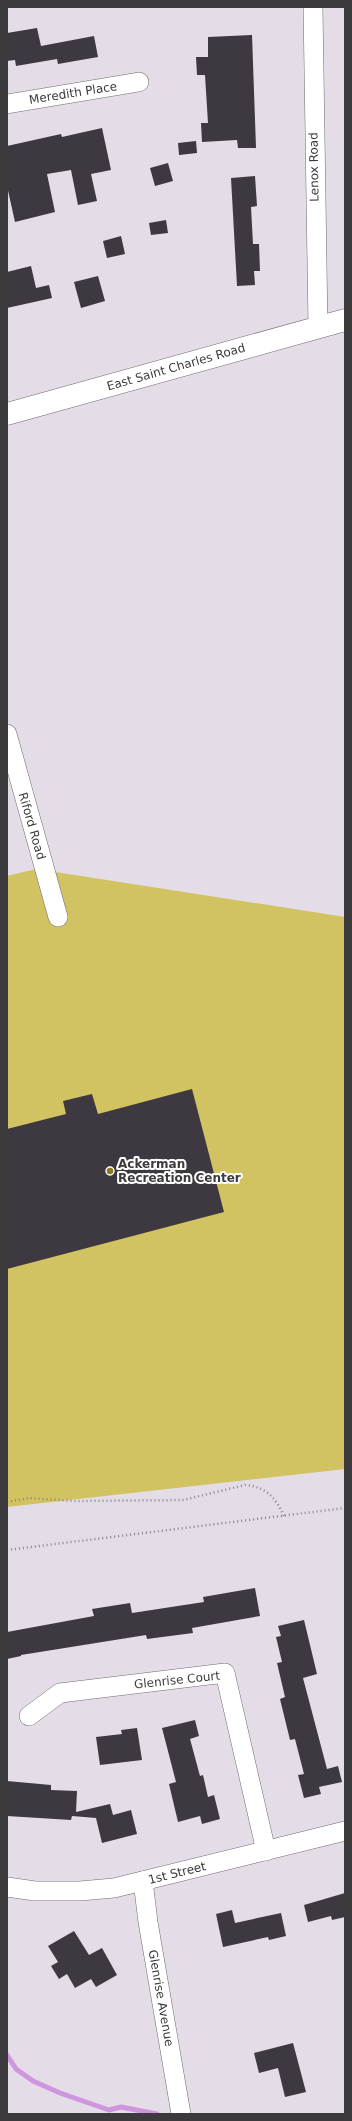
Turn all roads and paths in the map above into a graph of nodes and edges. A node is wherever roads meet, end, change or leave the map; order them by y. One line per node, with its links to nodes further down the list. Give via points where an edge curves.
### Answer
1 (313, 7): 5 (street, Lenox Road)
2 (139, 82): 3 (street, Meredith Place)
3 (7, 104)
4 (345, 320): 5 (main road, East Saint Charles Road)
5 (318, 327): 6 (main road, East Saint Charles Road)
6 (7, 414)
7 (7, 734): 8 (street, Riford Road)
8 (58, 917)
9 (7, 1502): 11 (path, via 29,1498 183,1500 245,1485 255,1485 268,1491 279,1504)
10 (345, 1508): 11 (path)
11 (284, 1516): 12 (path)
12 (7, 1550)
13 (29, 1716): 15 (street, Glenrise Court, via 60,1693 225,1673)
14 (345, 1831): 15 (street, 1st Street)
15 (266, 1851): 16 (street, 1st Street)
16 (143, 1881): 17 (street, 1st Street, via 114,1888 80,1891 35,1891); 18 (street, Glenrise Avenue)
17 (7, 1887)
18 (181, 2114)

